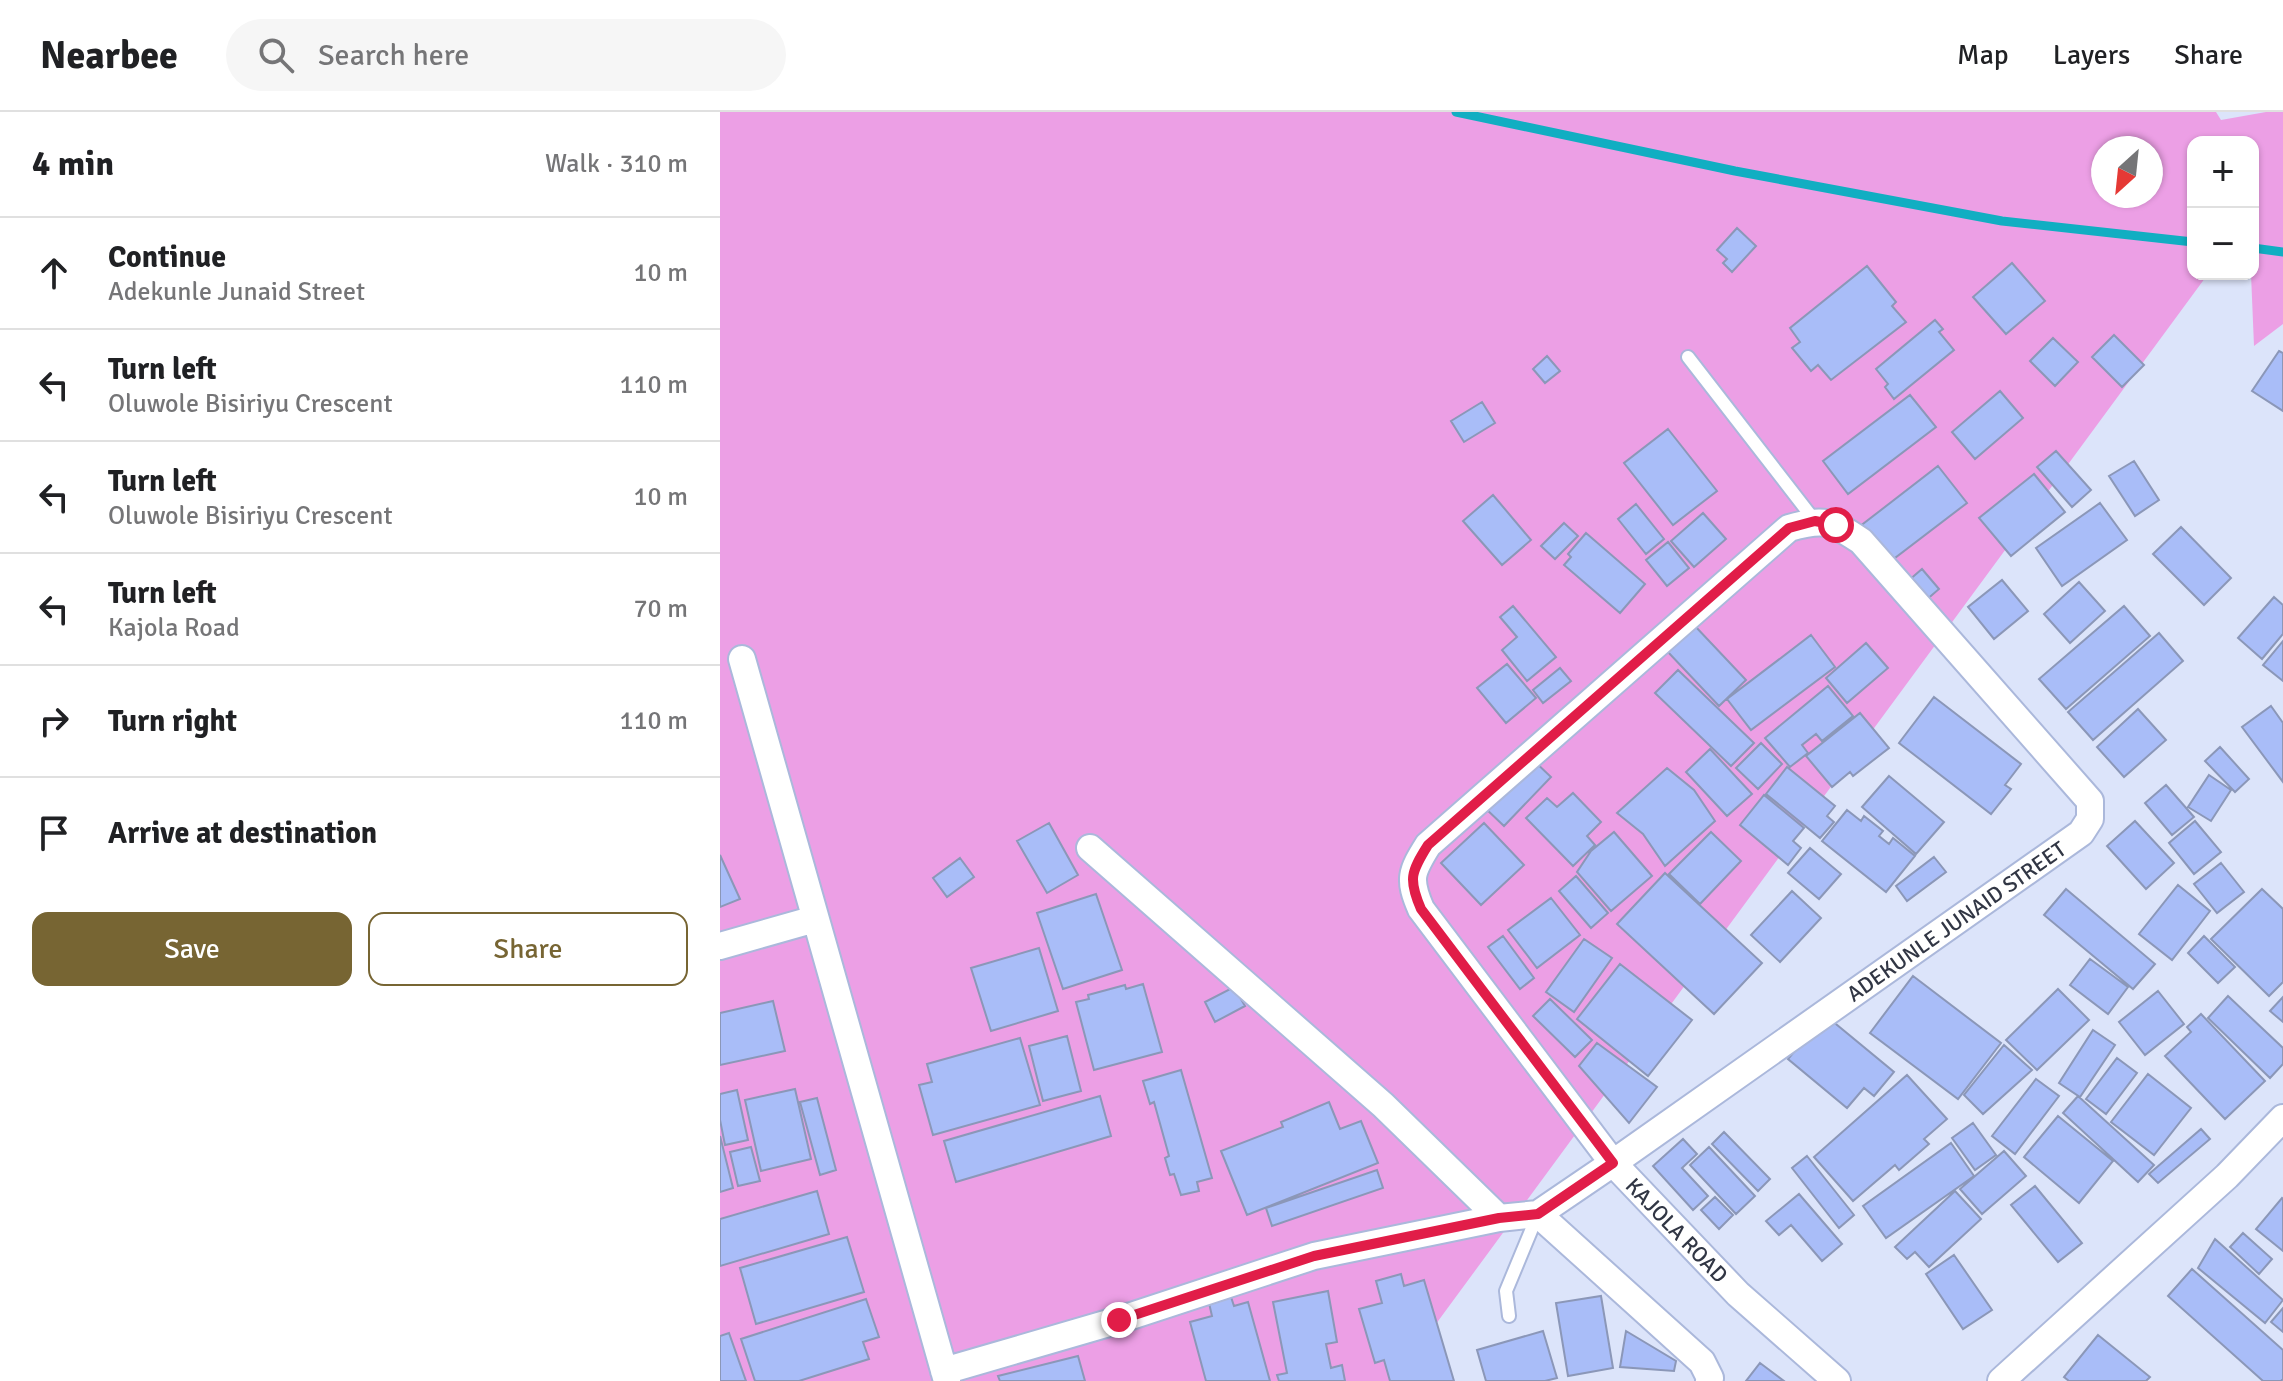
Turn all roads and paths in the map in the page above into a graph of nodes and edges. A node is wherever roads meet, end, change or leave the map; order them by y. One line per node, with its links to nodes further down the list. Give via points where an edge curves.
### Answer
1 (1688, 357): 2 (lane)
2 (1802, 524): 8 (street, KAJOLA ROAD, via 1428,845 1414,867 1411,887 1421,909); 8 (street, ADEKUNLE JUNAID STREET, via 1836,525 1861,541 2090,801 2090,819 2067,844)
3 (742, 659): 5 (street)
4 (1090, 848): 10 (street, via 1383,1105)
5 (815, 919): 6 (street); 12 (street)
6 (720, 946)
7 (2283, 1118): 15 (street, via 2227,1176)
8 (1613, 1163): 9 (street, ADEKUNLE JUNAID STREET); 14 (street, KAJOLA ROAD, via 1738,1294)
9 (1538, 1214): 10 (street); 11 (lane, via 1506,1291); 13 (street, via 1702,1362)
10 (1499, 1218): 12 (street, via 1314,1256)
11 (1509, 1316)
12 (945, 1376)
13 (1709, 1381)
14 (1837, 1381)
15 (2001, 1381)

